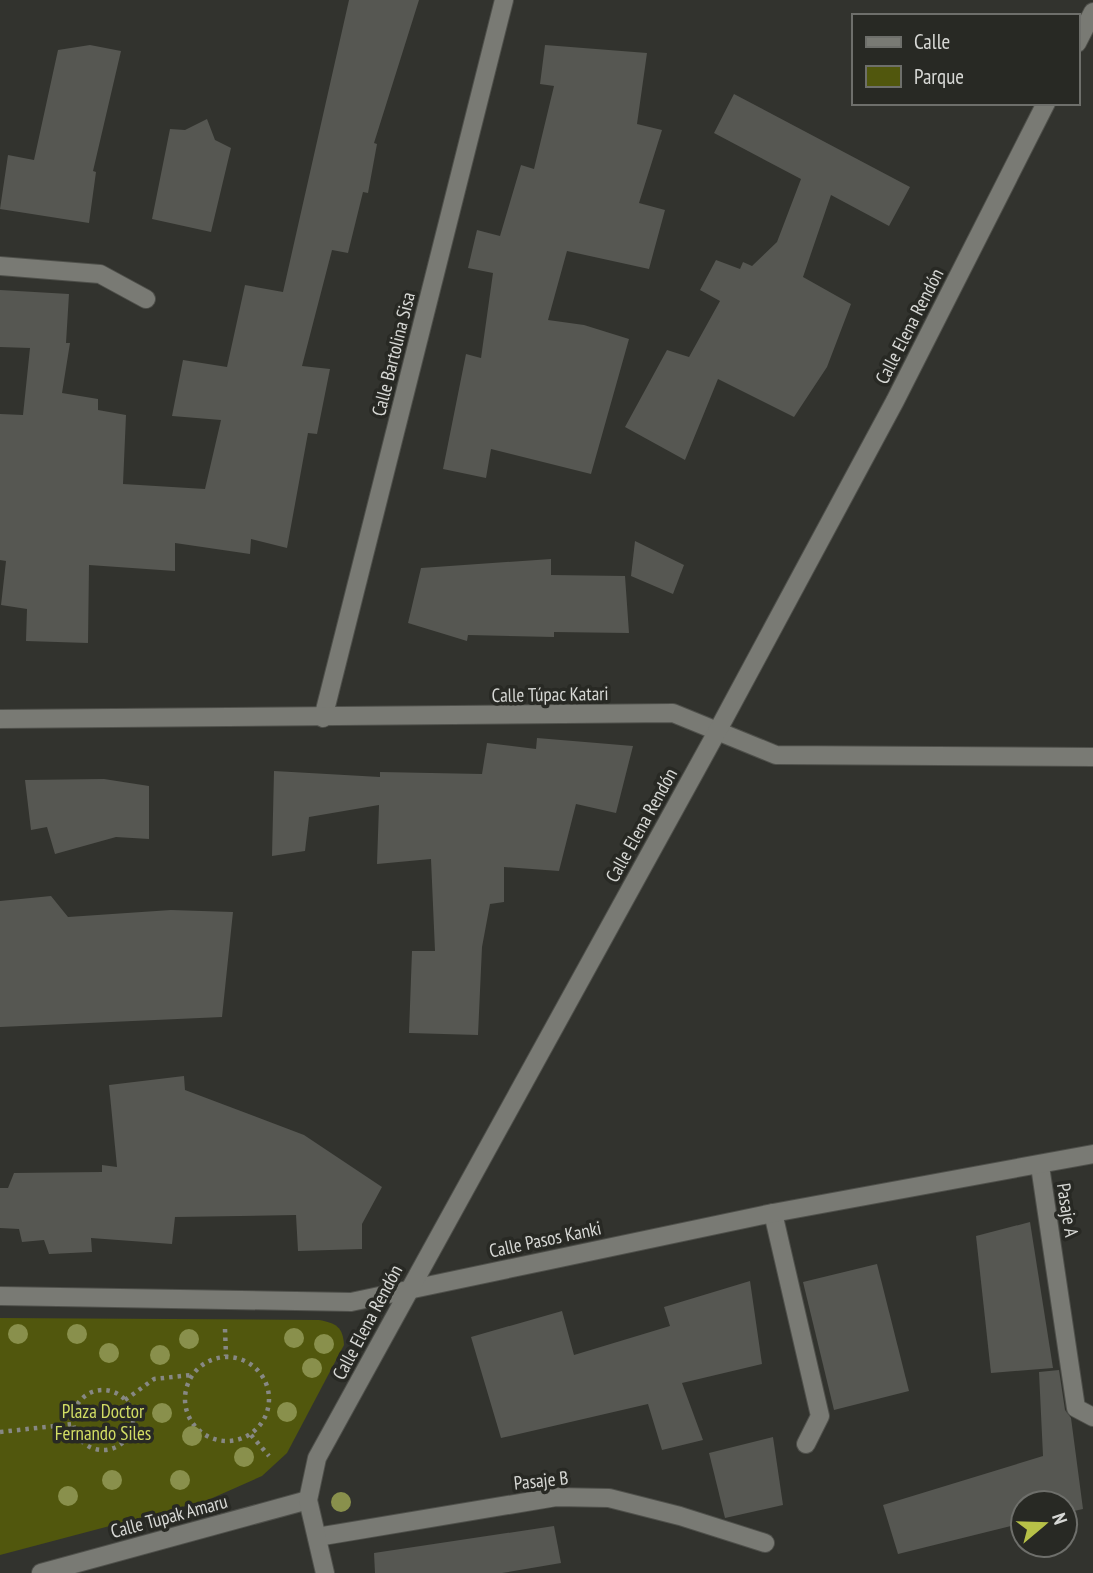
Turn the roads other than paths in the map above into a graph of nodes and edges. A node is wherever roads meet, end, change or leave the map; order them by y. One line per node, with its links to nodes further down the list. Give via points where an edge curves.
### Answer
1 (504, 0): 7 (street, Calle Bartolina Sisa)
2 (1093, 12): 3 (street)
3 (1079, 39)
4 (1045, 105): 9 (street, Calle Elena Rendón, via 895,401)
5 (0, 266): 6 (street, via 100,274)
6 (145, 299)
7 (323, 718): 8 (street, Calle Túpac Katari); 9 (street, Calle Túpac Katari, via 673,713)
8 (0, 719)
9 (718, 730): 10 (street, Calle Túpac Katari, via 776,755); 14 (street, Calle Elena Rendón)
10 (1093, 757)
11 (1093, 1154): 12 (street, Calle Pasos Kanki)
12 (1040, 1166): 13 (street, Calle Pasos Kanki); 16 (street, Pasaje A, via 1076,1408)
13 (773, 1213): 14 (street, Calle Pasos Kanki); 17 (street, via 820,1416)
14 (408, 1289): 15 (street, Calle Pasos Kanki, via 351,1302); 18 (street, Calle Elena Rendón, via 317,1458)
15 (0, 1296)
16 (1093, 1417)
17 (806, 1444)
18 (309, 1500): 19 (street, Calle Elena Rendón); 21 (street, Calle Tupak Amaru)
19 (317, 1537): 20 (street, Pasaje B, via 556,1497 609,1498); 22 (street, Calle Elena Rendón)
20 (765, 1543)
21 (41, 1573)
22 (325, 1573)

